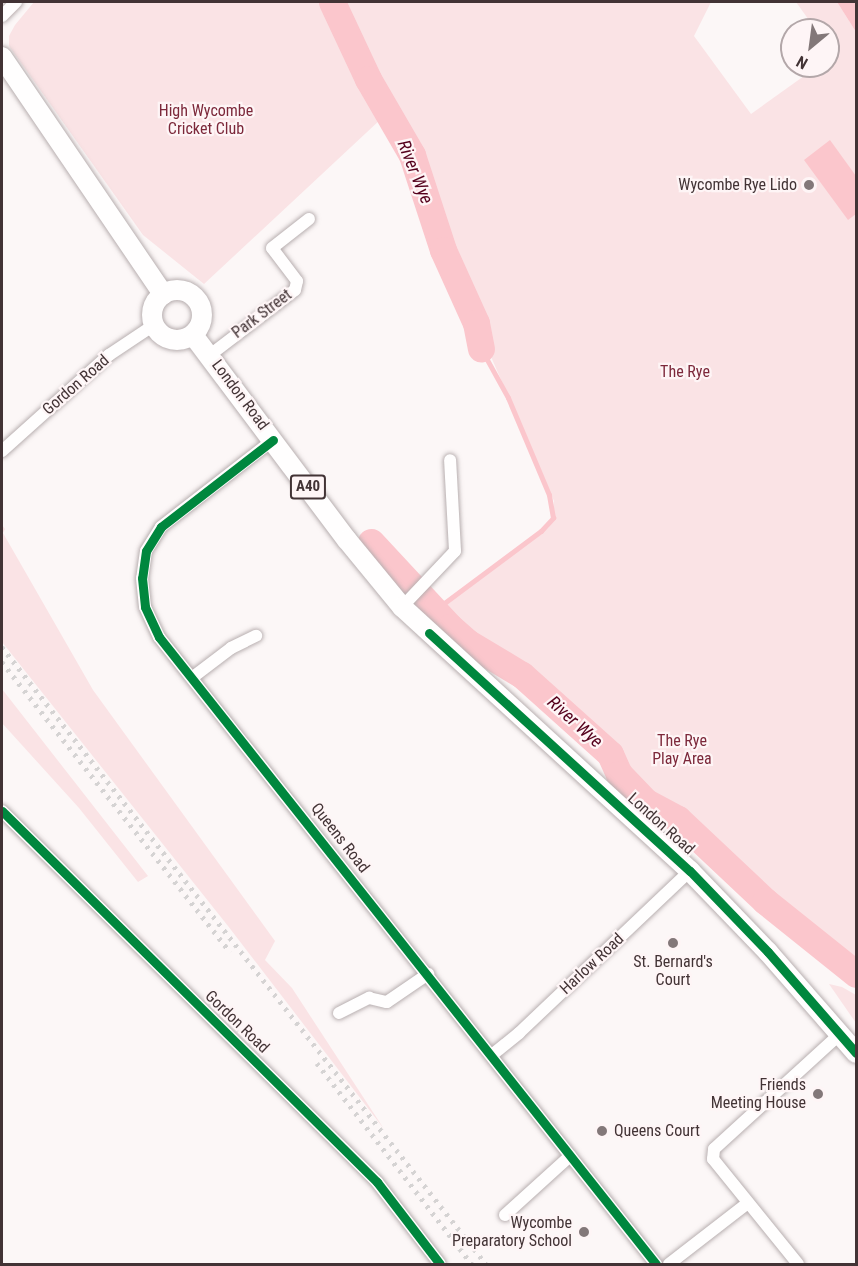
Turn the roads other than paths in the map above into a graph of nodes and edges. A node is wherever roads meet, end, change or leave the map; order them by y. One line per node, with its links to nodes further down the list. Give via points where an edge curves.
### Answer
1 (16, 2): 2 (street)
2 (2, 16)
3 (2, 57): 5 (main road)
4 (309, 219): 8 (street, Park Street, via 272,248 297,281 295,290)
5 (163, 294): 6 (main road, via 153,307); 7 (main road, via 185,290 196,298 202,320)
6 (154, 325): 7 (main road, via 168,339); 10 (street, Gordon Road, via 109,355)
7 (193, 335): 8 (main road, London Road / A40)
8 (210, 355): 9 (main road, London Road / A40)
9 (273, 440): 12 (main road, London Road / A40); 14 (street, Queens Road, via 161,527 146,551 142,578 145,608 159,637)
10 (2, 451)
11 (450, 460): 12 (street, via 455,551)
12 (402, 607): 16 (main road, London Road / A40)
13 (256, 636): 14 (street, via 231,648)
14 (193, 677): 17 (street, Queens Road)
15 (2, 811): 25 (street, Gordon Road, via 377,1182)
16 (690, 871): 19 (main road, London Road / A40); 21 (street, Harlow Road)
17 (428, 974): 18 (street, via 387,1002 369,998); 21 (street, Queens Road)
18 (339, 1013)
19 (841, 1034): 20 (main road, London Road / A40); 23 (street, via 714,1149 713,1159)
20 (856, 1053)
21 (492, 1055): 22 (street, Queens Road)
22 (570, 1156): 24 (street); 26 (street, Queens Road)
23 (748, 1203): 27 (street); 28 (street)
24 (505, 1215)
25 (440, 1264)
26 (656, 1264)
27 (669, 1264)
28 (798, 1264)

